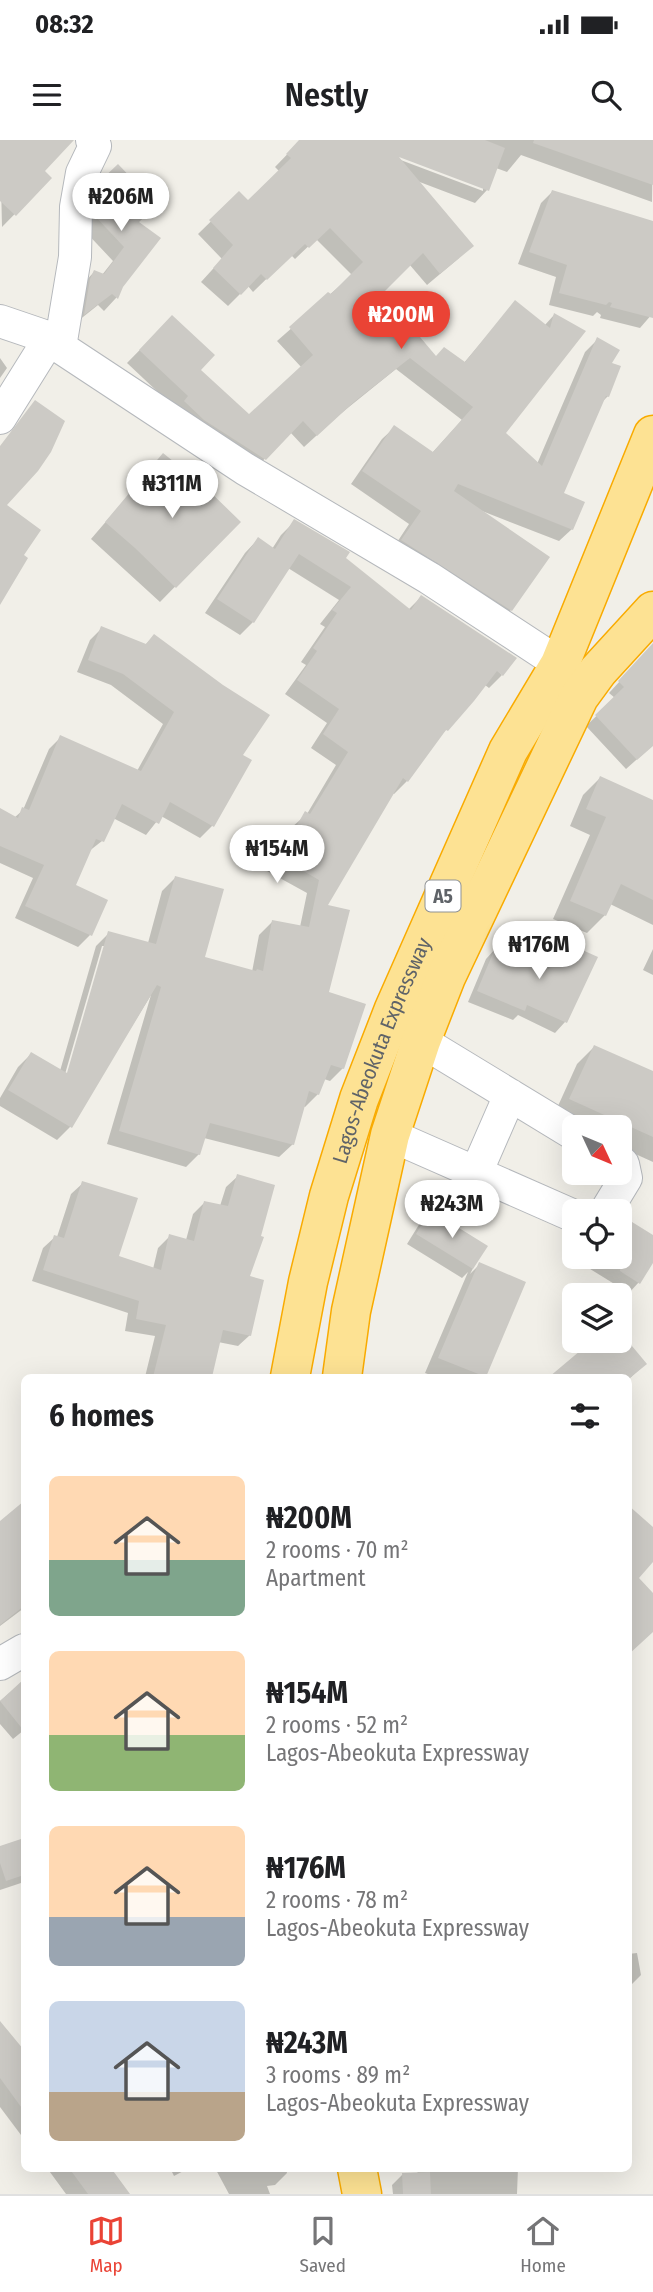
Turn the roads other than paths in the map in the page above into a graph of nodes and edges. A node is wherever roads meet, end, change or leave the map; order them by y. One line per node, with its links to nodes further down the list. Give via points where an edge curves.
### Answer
1 (92, 140): 3 (street, via 95,146 82,173 76,207 75,257)
2 (0, 321): 3 (street)
3 (55, 343): 4 (street); 7 (street, via 245,469 429,578)
4 (0, 418)
5 (653, 435): 7 (highway, Lagos-Abeokuta Expressway / A5)
6 (653, 611): 8 (highway, Lagos-Abeokuta Expressway / A5, via 579,697 446,977)
7 (561, 664): 14 (highway, Lagos-Abeokuta Expressway / A5, via 508,751 359,1099 326,1208)
8 (421, 1041): 9 (street); 11 (highway, Lagos-Abeokuta Expressway / A5)
9 (510, 1095): 10 (street); 12 (street)
10 (562, 1127)
11 (390, 1135): 12 (street); 15 (highway, Lagos-Abeokuta Expressway / A5, via 351,1311)
12 (476, 1173): 13 (street)
13 (562, 1211)
14 (291, 1374)
15 (342, 1374)
16 (21, 1652): 17 (street)
17 (0, 1664)
18 (358, 2172): 20 (highway)
19 (376, 2172): 21 (highway)
20 (362, 2194)
21 (379, 2194)

